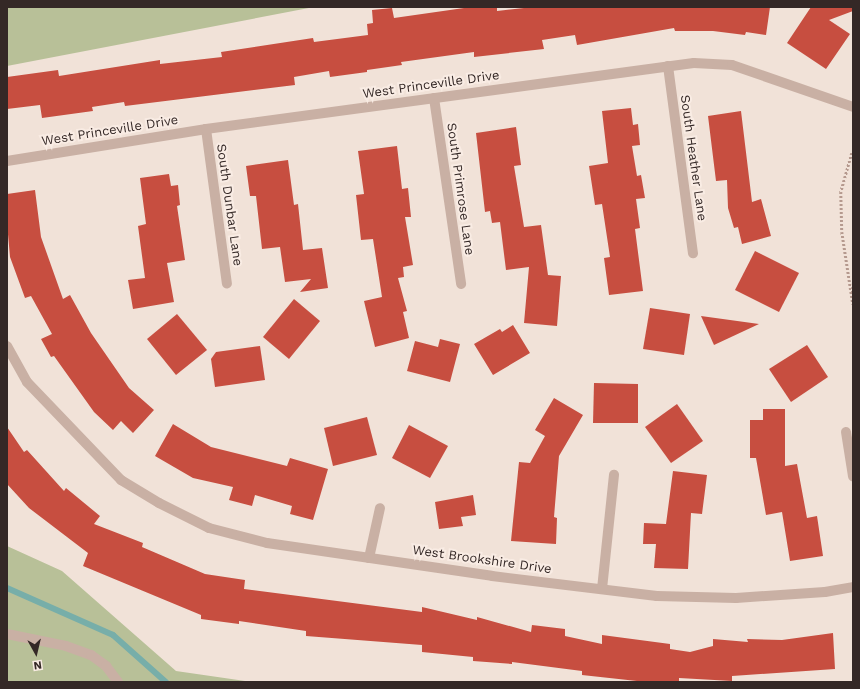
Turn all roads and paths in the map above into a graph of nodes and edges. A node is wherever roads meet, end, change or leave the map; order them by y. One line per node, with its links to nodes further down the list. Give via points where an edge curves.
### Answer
1 (668, 66): 2 (street, West Princeville Drive); 3 (street, West Princeville Drive, via 694,63 732,65); 7 (street, South Heather Lane)
2 (434, 98): 4 (street, West Princeville Drive); 9 (street, South Primrose Lane)
3 (853, 107)
4 (206, 129): 6 (street, West Princeville Drive); 8 (street, South Dunbar Lane)
5 (852, 153): 10 (path, via 841,192 842,232)
6 (7, 161)
7 (693, 253)
8 (227, 284)
9 (461, 284)
10 (853, 304)
11 (7, 346): 16 (street, West Brookshire Drive, via 27,382 121,480 159,503 209,528 267,543)
12 (846, 432): 14 (street)
13 (614, 475): 18 (street)
14 (853, 476)
15 (380, 508): 16 (street)
16 (369, 558): 18 (street, West Brookshire Drive)
17 (853, 587): 18 (street, West Brookshire Drive, via 825,592 736,598 657,596)
18 (602, 589)
19 (7, 634): 20 (street, via 66,646 91,655 106,666)
20 (118, 682)

